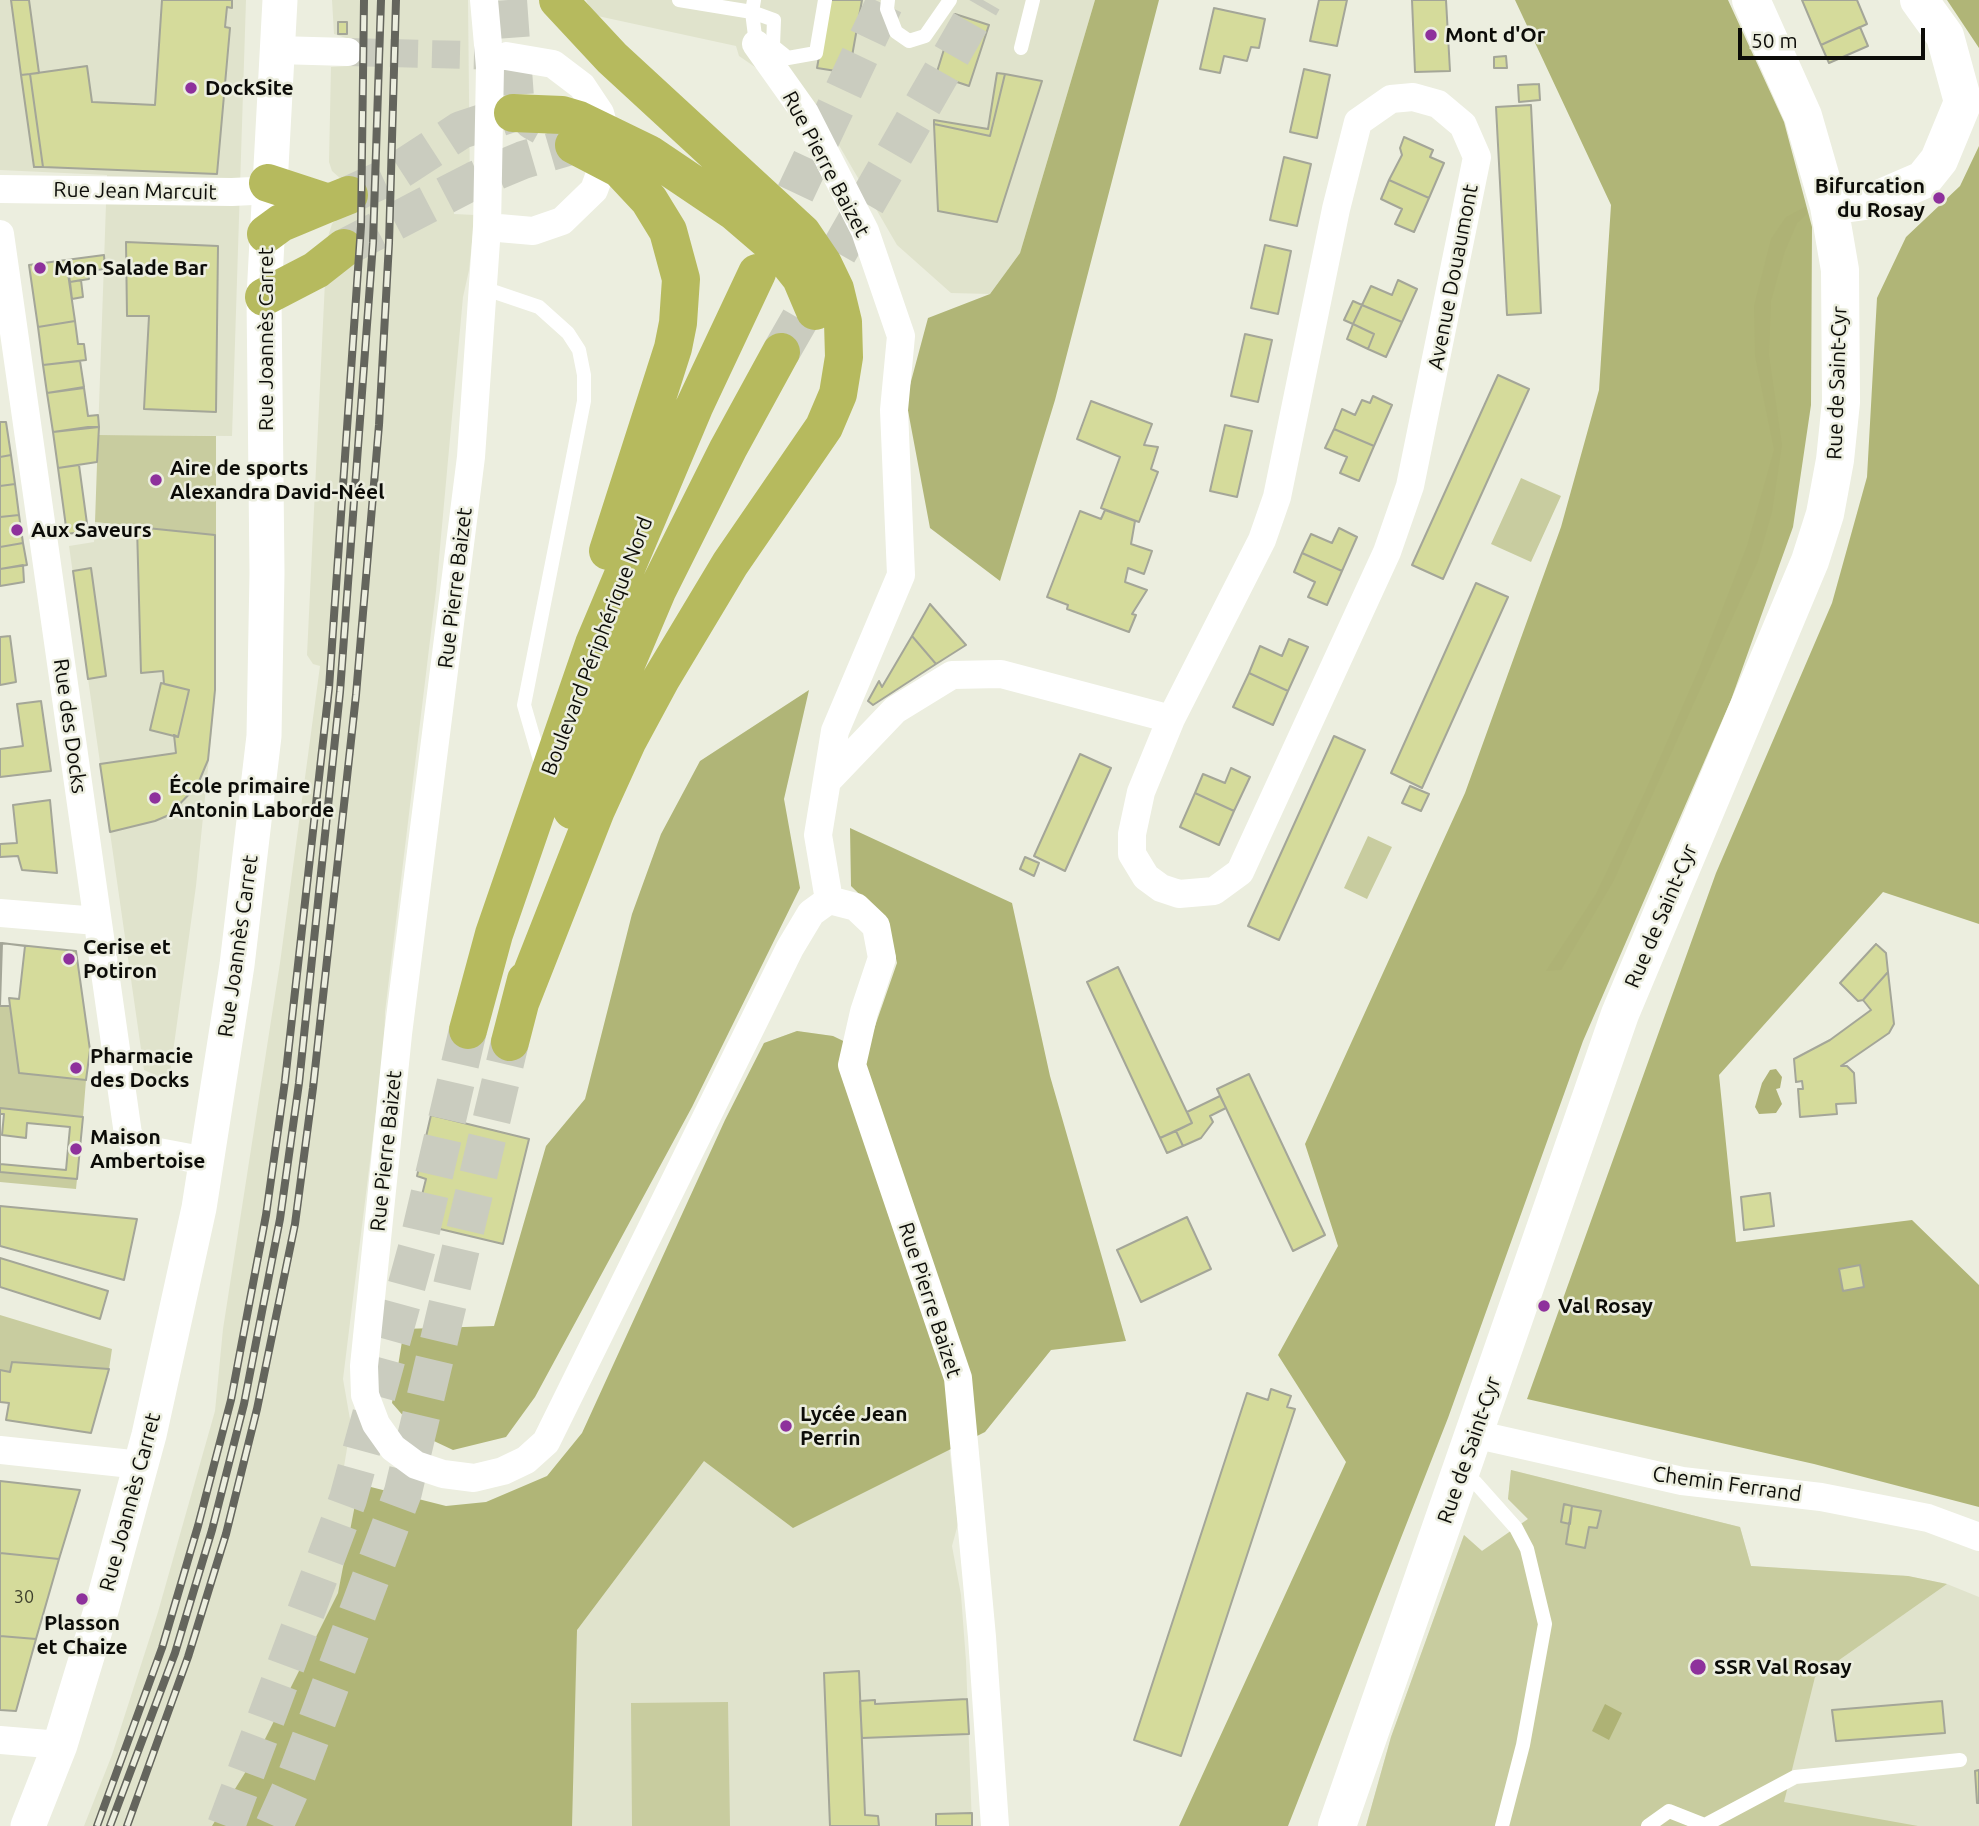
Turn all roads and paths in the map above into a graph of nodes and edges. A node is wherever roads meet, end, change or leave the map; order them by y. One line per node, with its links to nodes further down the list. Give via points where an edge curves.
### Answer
1 (280, 0): 15 (street, Rue Joannès Carret)
2 (484, 0): 17 (street, Rue Pierre Baizet)
3 (503, 0): 17 (street, Rue Pierre Baizet)
4 (679, 0): 11 (lane)
5 (825, 0): 11 (lane, via 816,53 788,58 773,46 774,20)
6 (888, 0): 7 (lane, via 896,32 909,41 925,36)
7 (950, 0)
8 (1033, 0): 14 (lane)
9 (1751, 0): 22 (main road, Rue de Saint-Cyr, via 1803,117)
10 (1919, 0): 22 (main road, via 1945,36 1964,102 1939,160 1923,180 1879,199)
11 (753, 6): 13 (lane)
12 (569, 14): 31 (highway, via 802,233 835,289 844,341 838,394 816,440)
13 (756, 44): 34 (street, Rue Pierre Baizet, via 805,113 865,231 901,336 894,410 901,575 835,731)
14 (1021, 48)
15 (277, 50): 16 (street); 20 (street, Rue Joannès Carret)
16 (348, 52)
17 (498, 62): 23 (street, Rue Pierre Baizet); 23 (street, via 553,64 573,77 595,104 606,146 594,190 571,214 548,227 524,232)
18 (513, 113): 31 (highway, via 579,120 649,154 760,232 801,278 818,320 820,370 804,425)
19 (574, 145): 33 (highway, via 620,170 649,200 668,231 681,295 663,381)
20 (268, 183): 21 (street, Rue Jean Marcuit, via 253,191 232,192); 24 (street, Rue Joannès Carret); 24 (highway, via 339,199)
21 (0, 189)
22 (1829, 206): 43 (main road, Rue de Saint-Cyr, via 1840,270 1842,342 1835,460 1825,514 1810,561 1620,1014)
23 (487, 227): 28 (street, Rue Pierre Baizet)
24 (266, 233): 29 (street, Rue Joannès Carret)
25 (0, 234): 38 (street, Rue des Docks)
26 (344, 248): 29 (highway)
27 (757, 273): 35 (highway, Boulevard Périphérique Nord, via 689,418 594,643)
28 (483, 288): 33 (lane, via 539,307 568,333 579,350 584,375 584,401 524,705); 36 (street, Rue Pierre Baizet, via 471,457 398,1034 364,1366 365,1395 376,1424 393,1448 416,1465 443,1475 474,1478 526,1460 546,1442 790,948 811,913)
29 (264, 297): 42 (street, Rue Joannès Carret, via 264,736 237,965)
30 (781, 352): 39 (highway, Boulevard Périphérique Nord, via 691,521 634,644 564,835)
31 (764, 511): 39 (highway, via 627,743)
32 (1171, 719): 32 (street, Avenue Douaumont, via 1141,792 1132,854 1146,877 1161,888 1179,894 1214,891 1240,872 1387,552 1410,486 1477,157 1462,125 1437,104 1413,97 1391,99 1358,122 1276,497 1262,540); 34 (street, via 1001,674 952,675 895,710)
33 (543, 768): 35 (highway)
34 (829, 779): 36 (street, Rue Pierre Baizet, via 818,835)
35 (523, 843): 40 (highway, Boulevard Périphérique Nord)
36 (829, 900): 53 (street, Rue Pierre Baizet, via 856,907 876,926 882,958 852,1065 958,1378)
37 (0, 913): 38 (street)
38 (97, 921): 42 (street, Rue des Docks, via 128,1133 133,1142 153,1151)
39 (520, 1003): 41 (highway, Boulevard Périphérique Nord)
40 (468, 1030)
41 (510, 1042)
42 (206, 1161): 45 (street, Rue Joannès Carret)
43 (1474, 1434): 46 (main road, Rue de Saint-Cyr); 47 (street, Chemin Ferrand, via 1682,1480 1821,1497 1914,1516)
44 (0, 1450): 45 (street)
45 (141, 1465): 49 (street, Rue Joannès Carret)
46 (1460, 1477): 54 (main road, Rue de Saint-Cyr); 55 (lane, via 1475,1482 1516,1528 1527,1549 1545,1624 1523,1745)
47 (1979, 1536)
48 (0, 1740): 49 (street)
49 (60, 1745): 52 (street, Rue Joannès Carret)
50 (1960, 1760): 51 (lane, via 1795,1777)
51 (1707, 1825): 56 (lane, via 1669,1811)
52 (28, 1826)
53 (995, 1826)
54 (1337, 1826)
55 (1502, 1826)
56 (1648, 1826)

